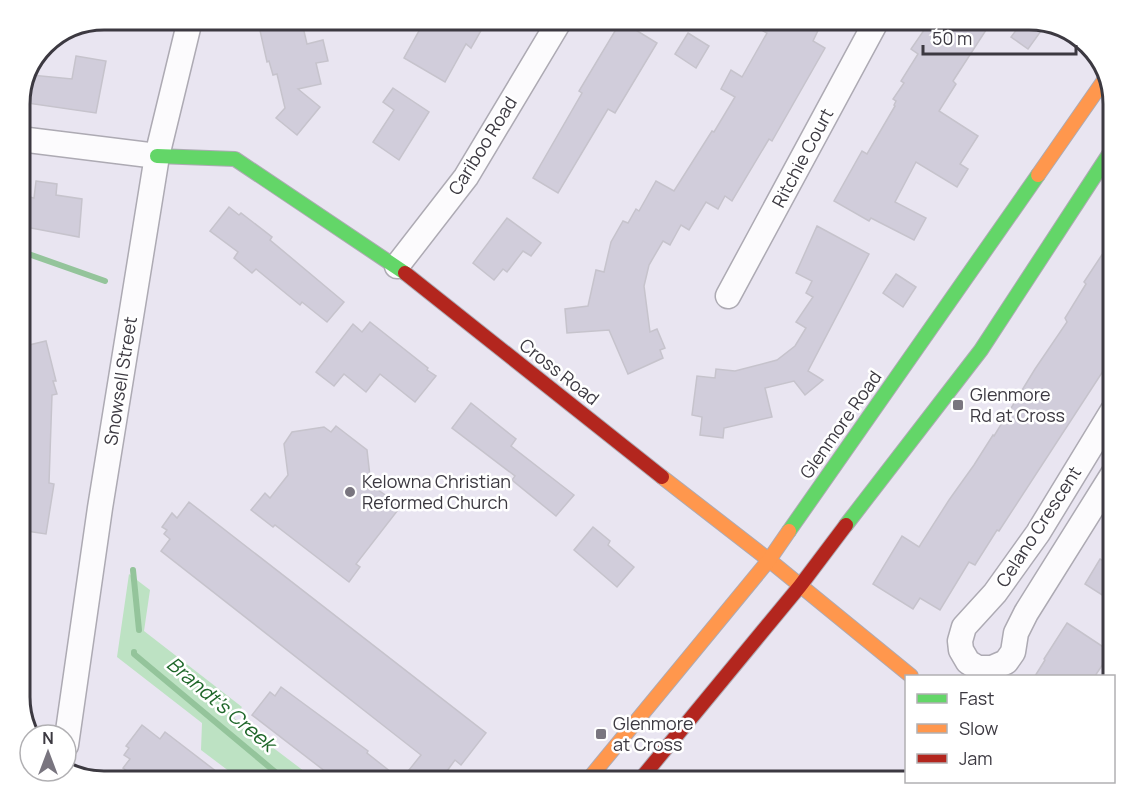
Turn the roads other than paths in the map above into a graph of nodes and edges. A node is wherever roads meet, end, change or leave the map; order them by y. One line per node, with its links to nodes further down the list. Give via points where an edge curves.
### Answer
1 (188, 30): 6 (street, Snowsell Street)
2 (554, 30): 8 (street, Cariboo Road, via 466,177)
3 (873, 30): 9 (street, Ritchie Court)
4 (1100, 86): 12 (main road, Glenmore Road)
5 (30, 140): 6 (street)
6 (157, 156): 8 (main road, Cross Road, via 235,159); 17 (street, Snowsell Street)
7 (1103, 163): 13 (main road, via 981,350)
8 (397, 266): 12 (main road, Cross Road)
9 (728, 296)
10 (1103, 426): 14 (street, Celano Crescent, via 1038,533)
11 (1103, 490): 15 (street, Celano Crescent)
12 (769, 560): 13 (main road, Cross Road); 18 (main road, Glenmore Road)
13 (800, 586): 16 (main road, Cross Road); 19 (main road)
14 (979, 611): 15 (street, Celano Crescent, via 997,612 1009,619); 15 (street, Celano Crescent, via 964,627 960,640 968,662 978,668 1006,662 1013,652)
15 (1016, 633)
16 (910, 675)
17 (69, 723)
18 (596, 771)
19 (648, 771)

